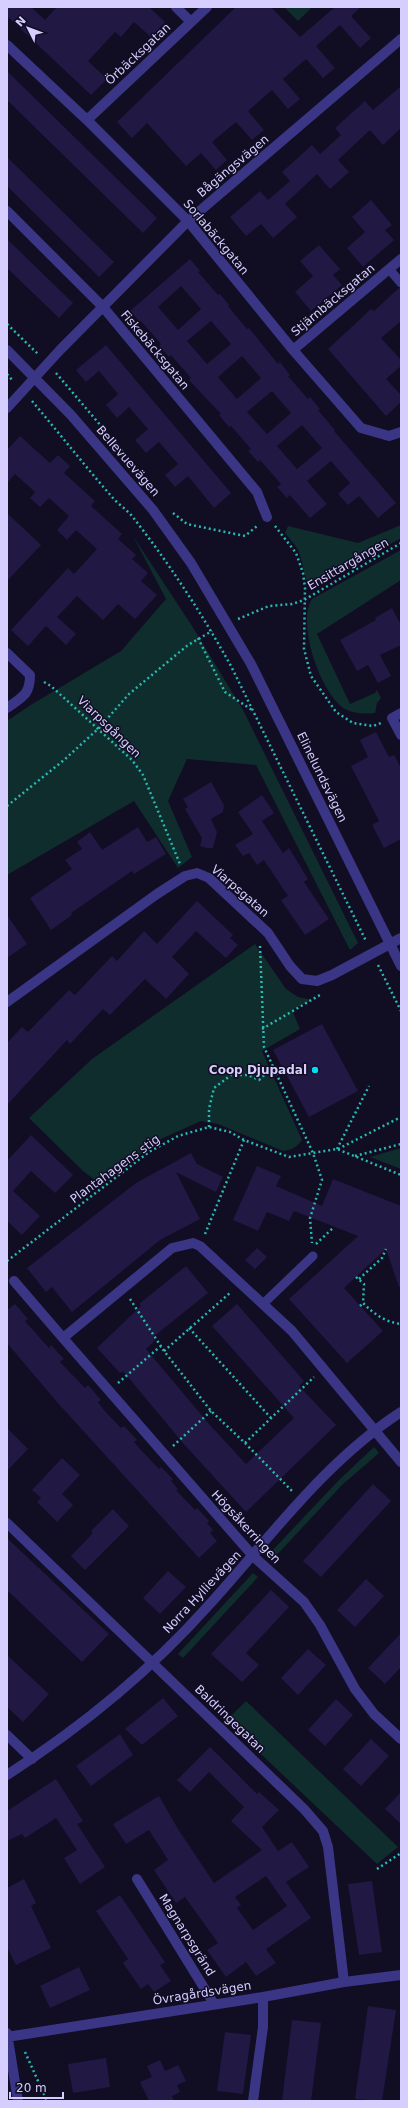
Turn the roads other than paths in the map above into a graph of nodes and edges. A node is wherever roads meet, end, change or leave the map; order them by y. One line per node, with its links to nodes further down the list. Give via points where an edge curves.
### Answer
1 (176, 7): 3 (street)
2 (207, 7): 3 (street, Örbäcksgatan)
3 (192, 22): 6 (street, Örbäcksgatan)
4 (401, 39): 8 (street, Bågängsvägen)
5 (7, 45): 6 (street, Sorlabäckgatan)
6 (87, 120): 8 (street, Sorlabäckgatan)
7 (7, 211): 12 (street, Fiskebäcksgatan)
8 (188, 221): 12 (street, Bågängsvägen); 14 (street, Sorlabäckgatan)
9 (401, 259): 10 (street, Stjärnbäcksgatan)
10 (389, 269): 11 (lane, Stjärnbäcksgatan); 14 (street, Stjärnbäcksgatan)
11 (401, 283)
12 (103, 307): 15 (street, Bågängsvägen); 18 (street, Fiskebäcksgatan, via 257,492)
13 (7, 350): 15 (street, Bellevuevägen)
14 (293, 350): 17 (street, Sorlabäckgatan, via 361,428 389,436)
15 (36, 377): 16 (street, Bågängsvägen); 19 (street, Bellevuevägen, via 153,510 175,539)
16 (7, 408)
17 (401, 432)
18 (267, 517)
19 (215, 602): 25 (street, Elinelundsvägen, via 252,664)
20 (7, 654): 21 (street, via 30,675 30,687 24,696)
21 (7, 708)
22 (397, 716): 23 (street)
23 (401, 735)
24 (401, 938): 25 (street, Viarpsgatan)
25 (390, 944): 26 (street, Elinelundsvägen); 27 (street, Viarpsgatan, via 316,981 302,979 268,933 209,878 196,872 185,876)
26 (401, 966)
27 (7, 1002)
28 (313, 1256): 30 (lane)
29 (14, 1281): 31 (street, Högsåkerringen)
30 (263, 1304): 31 (street, via 200,1246 193,1243 172,1248); 33 (street, via 292,1332)
31 (63, 1338): 36 (street, Högsåkerringen)
32 (401, 1412): 33 (street, Norra Hyllievägen)
33 (374, 1430): 34 (street); 36 (street, Norra Hyllievägen, via 301,1500)
34 (401, 1462)
35 (7, 1523): 37 (street, Baldringegatan)
36 (253, 1556): 37 (street, Norra Hyllievägen, via 207,1608); 39 (street, Högsåkerringen, via 304,1602 320,1625 355,1689 374,1714)
37 (153, 1662): 40 (street, Norra Hyllievägen, via 89,1716); 44 (street, Baldringegatan, via 304,1809 323,1831 328,1847)
38 (7, 1735): 40 (street)
39 (401, 1739)
40 (32, 1759): 41 (street, Norra Hyllievägen)
41 (7, 1775)
42 (137, 1879): 46 (street, Magnarpsgränd)
43 (401, 1975): 44 (street, Övragårdsvägen)
44 (344, 1982): 45 (street, Övragårdsvägen)
45 (263, 1997): 46 (street, Övragårdsvägen); 49 (street, via 263,2027)
46 (214, 2004): 47 (street, Övragårdsvägen)
47 (10, 2036): 48 (street)
48 (18, 2101)
49 (253, 2101)

